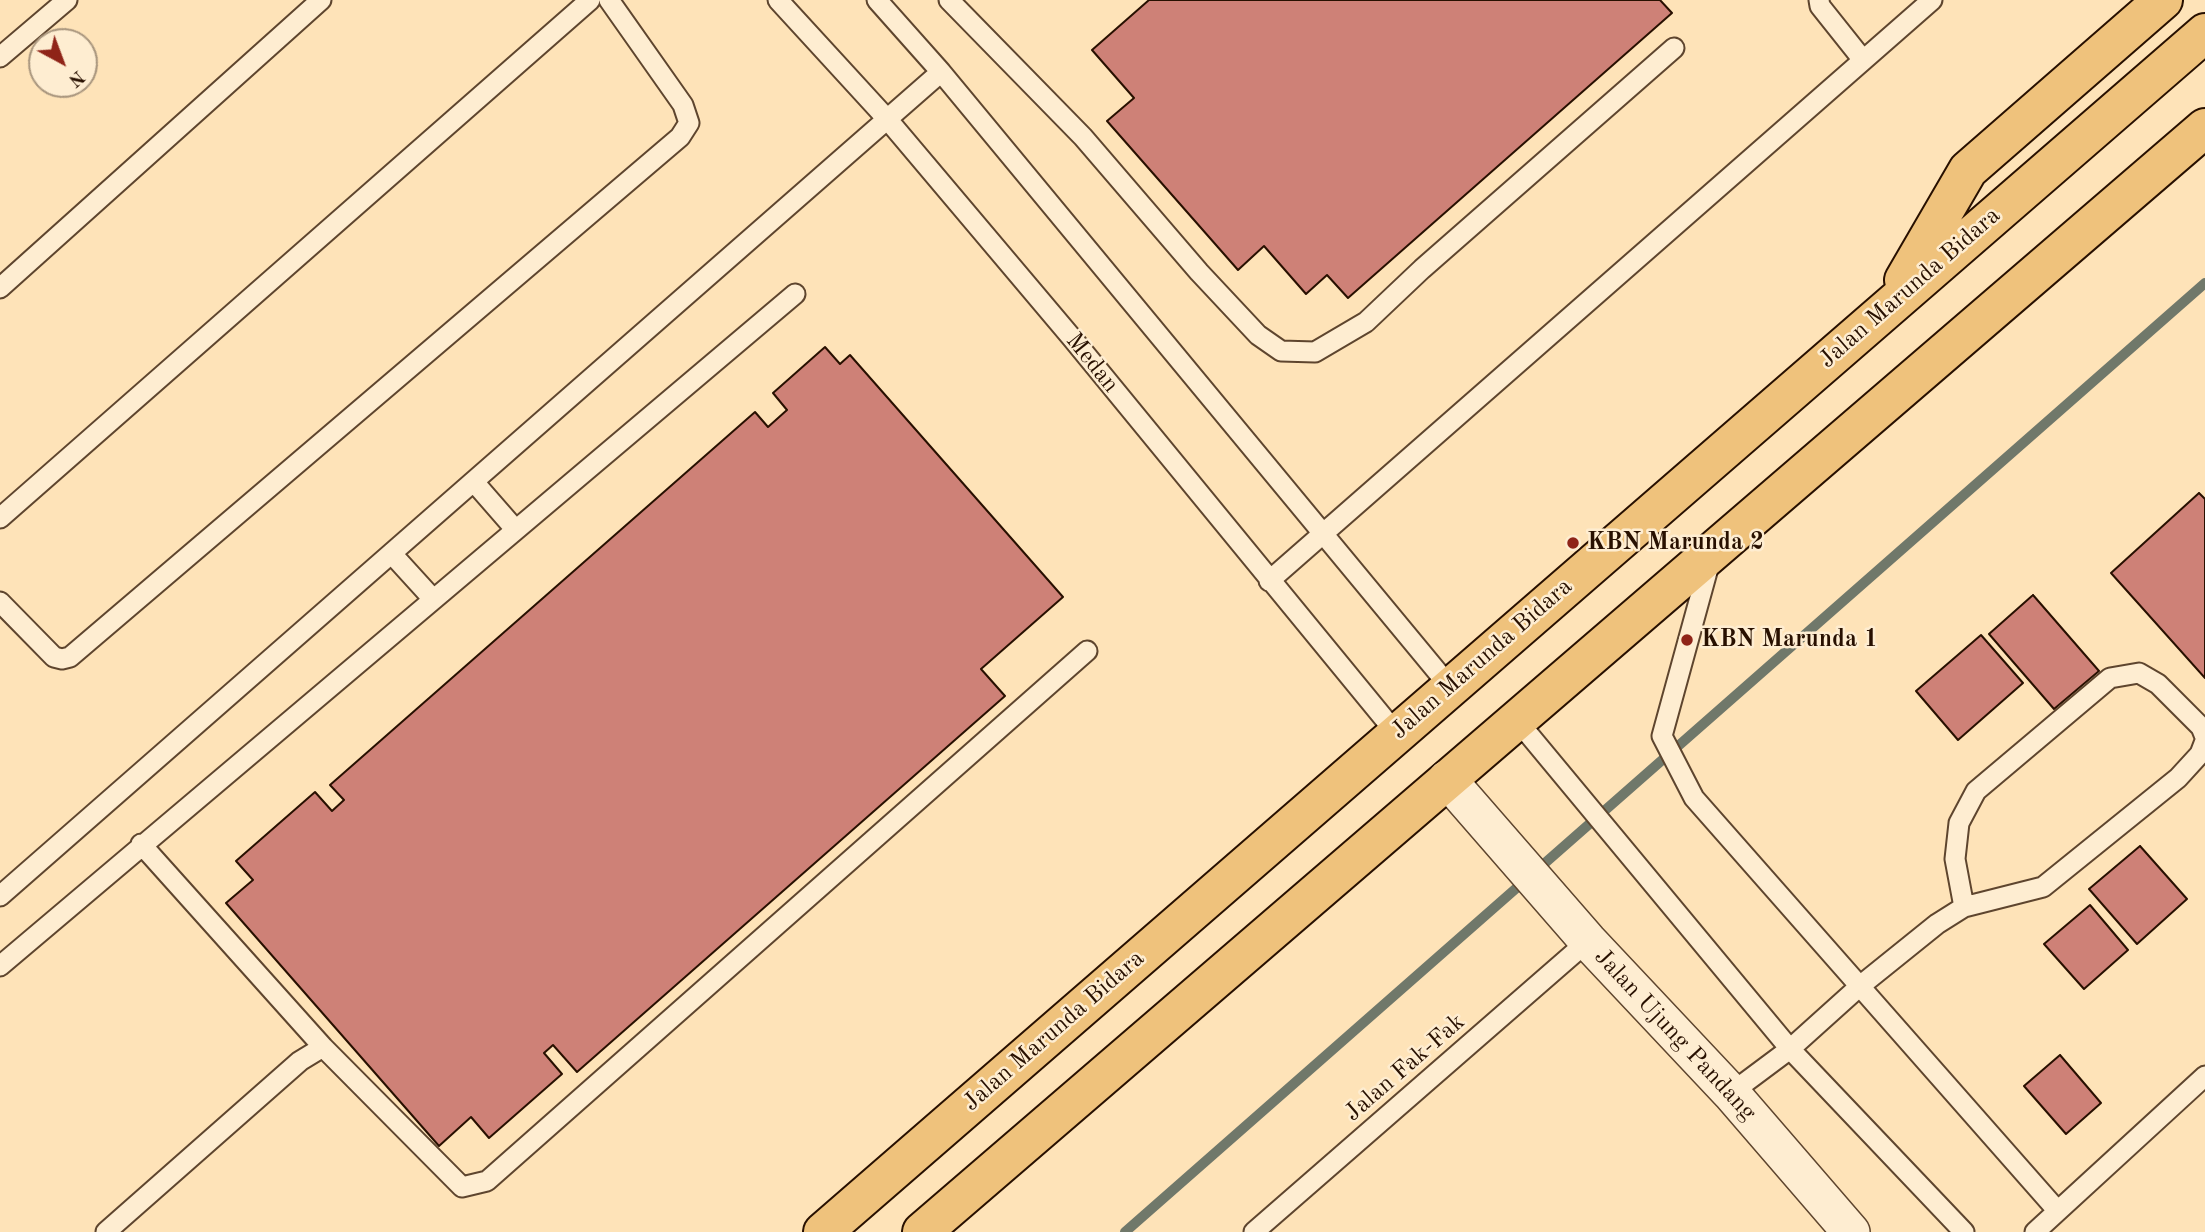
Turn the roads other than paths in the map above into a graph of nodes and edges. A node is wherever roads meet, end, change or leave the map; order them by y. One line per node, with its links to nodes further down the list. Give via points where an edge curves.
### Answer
1 (67, 0): 13 (lane)
2 (321, 0): 18 (lane)
3 (590, 0): 22 (lane)
4 (608, 0): 29 (lane, via 683,105 689,123 680,137 70,657 54,657)
5 (778, 0): 16 (lane, Medan)
6 (877, 0): 15 (lane)
7 (949, 0): 12 (lane, via 1083,137 1258,335 1281,351 1315,352 1366,322)
8 (1819, 0): 14 (lane)
9 (1932, 0): 14 (lane)
10 (2163, 0): 20 (main road, via 1968,170)
11 (2205, 33): 20 (main road, Jalan Marunda Bidara)
12 (1674, 48)
13 (0, 57)
14 (1863, 60): 24 (lane)
15 (941, 72): 16 (lane); 24 (lane)
16 (888, 120): 21 (lane); 27 (lane, Medan)
17 (2205, 128): 25 (main road)
18 (0, 288)
19 (795, 294): 23 (lane)
20 (1887, 309): 31 (main road, Jalan Marunda Bidara)
21 (474, 482): 23 (lane); 26 (lane)
22 (0, 518)
23 (515, 529): 28 (lane)
24 (1323, 533): 27 (lane); 31 (lane)
25 (1713, 550): 32 (main road); 41 (lane, via 1662,736 1694,798)
26 (392, 554): 28 (lane); 37 (lane)
27 (1269, 581): 33 (lane, Medan)
28 (433, 599): 36 (lane)
29 (0, 602)
30 (1087, 651): 42 (lane, via 486,1181 461,1187)
31 (1450, 687): 33 (main road, Jalan Marunda Bidara)
32 (1516, 719): 35 (main road); 43 (lane)
33 (1396, 733): 48 (main road, Jalan Marunda Bidara)
34 (2205, 739): 38 (lane, via 2200,754 2178,778 2043,887); 38 (lane, via 2192,718 2158,684 2139,673 2110,678 1976,791 1959,823 1955,859)
35 (1447, 779): 39 (street, Jalan Ujung Pandang); 49 (main road)
36 (141, 844): 40 (lane); 42 (lane)
37 (0, 896)
38 (1964, 907): 41 (lane)
39 (1588, 941): 45 (street, Jalan Ujung Pandang); 50 (lane, Jalan Fak-Fak)
40 (0, 967)
41 (1860, 986): 43 (lane); 46 (lane)
42 (323, 1047): 47 (lane, via 300,1061)
43 (1790, 1049): 45 (lane); 52 (lane)
44 (2205, 1076): 46 (lane)
45 (1731, 1093): 51 (street, Jalan Ujung Pandang)
46 (2056, 1209): 53 (lane)
47 (106, 1232)
48 (823, 1232)
49 (922, 1232)
50 (1254, 1232)
51 (1851, 1232)
52 (1964, 1232)
53 (2035, 1232)

